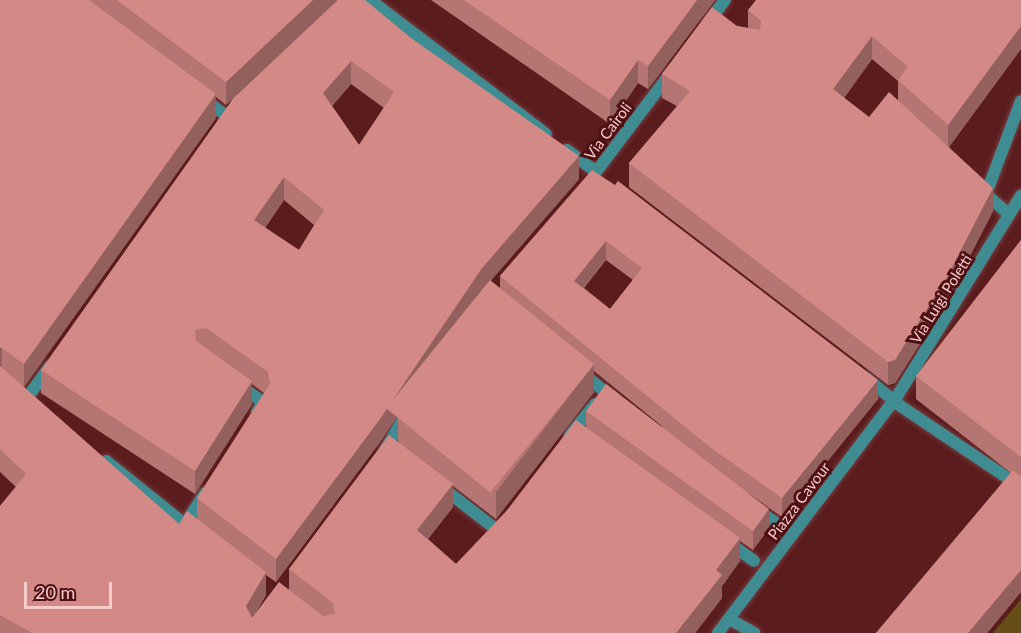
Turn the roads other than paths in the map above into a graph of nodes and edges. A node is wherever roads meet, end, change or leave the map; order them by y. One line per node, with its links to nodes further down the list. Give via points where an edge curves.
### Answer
1 (370, 0): 4 (street, Via Cairoli, via 596,177)
2 (725, 0): 3 (street)
3 (698, 36)
4 (684, 54)
5 (191, 89): 7 (street)
6 (1021, 101): 9 (street)
7 (228, 117)
8 (969, 179): 9 (street)
9 (986, 194): 11 (street)
10 (1021, 196): 11 (street, Via Luigi Poletti)
11 (1007, 213): 18 (street, Via Luigi Poletti, via 974,277)
12 (61, 351): 17 (street)
13 (569, 362): 16 (street)
14 (851, 367): 18 (street)
15 (227, 377): 21 (street, via 263,402)
16 (605, 391): 20 (street); 23 (street, via 578,434)
17 (27, 398)
18 (893, 398): 27 (street); 35 (street, Piazza Cavour)
19 (411, 405): 24 (street, via 392,451)
20 (623, 406)
21 (251, 421)
22 (92, 450): 30 (street)
23 (559, 450)
24 (373, 466)
25 (423, 473): 29 (street, via 498,531)
26 (215, 477): 30 (street)
27 (1021, 487)
28 (743, 500): 31 (street)
29 (507, 520)
30 (185, 524): 33 (street)
31 (781, 526)
32 (716, 533): 34 (street)
33 (203, 538)
34 (754, 561)
35 (729, 619): 36 (street, Piazza Cavour); 37 (street)
36 (718, 633)
37 (754, 633)

